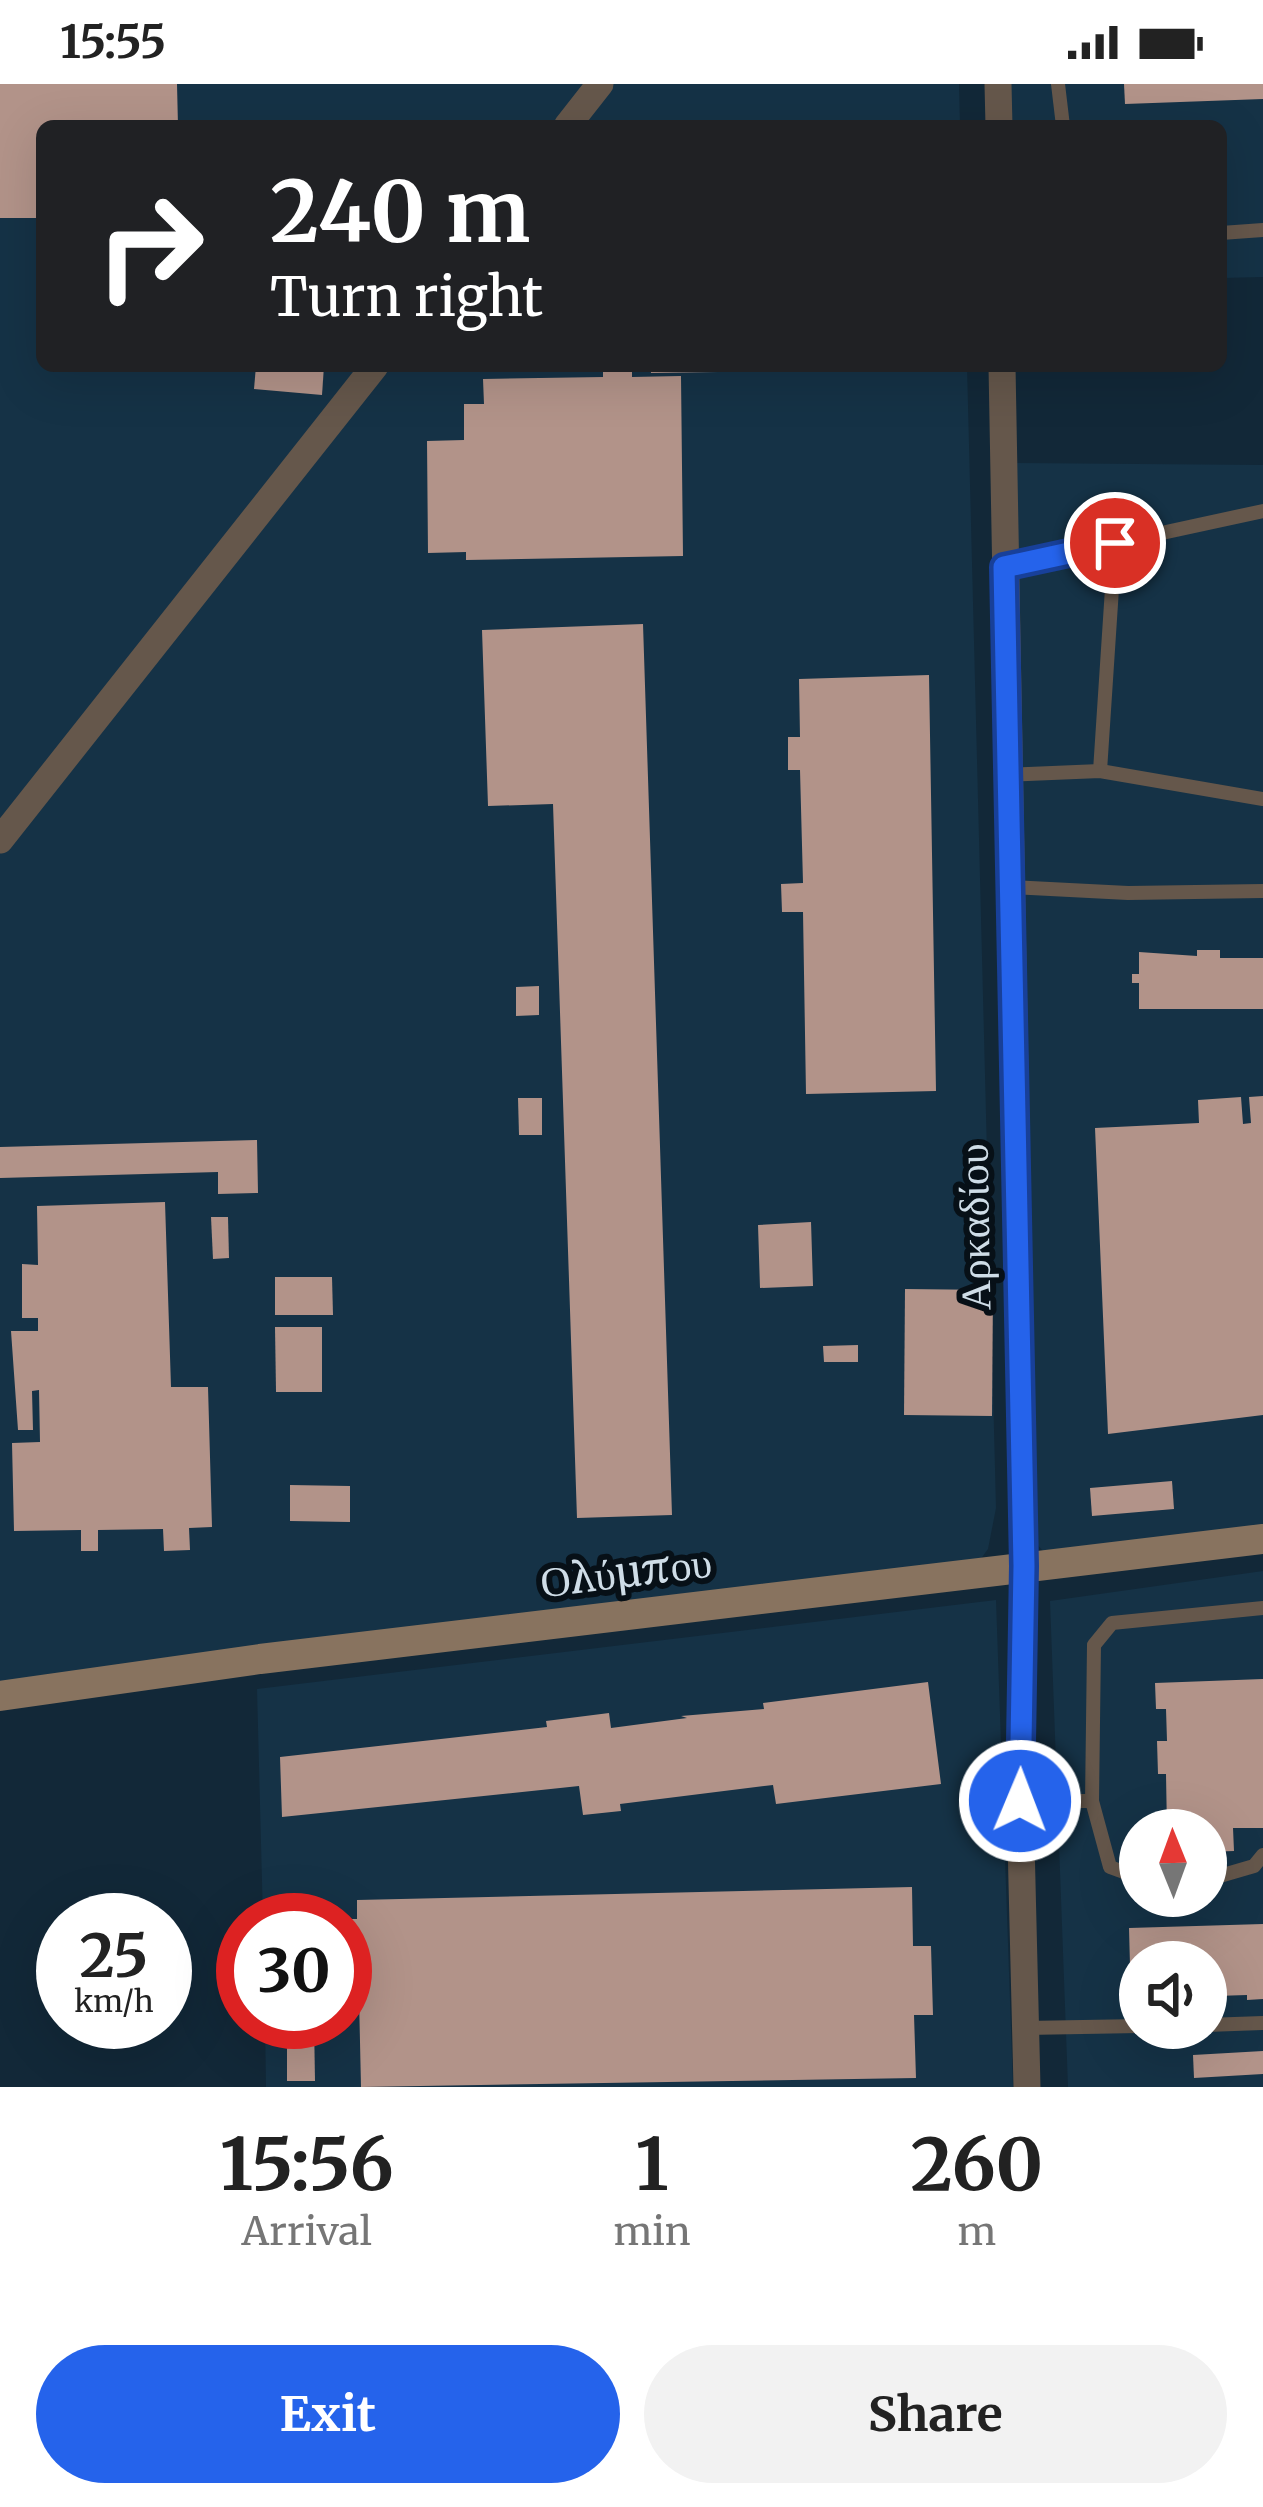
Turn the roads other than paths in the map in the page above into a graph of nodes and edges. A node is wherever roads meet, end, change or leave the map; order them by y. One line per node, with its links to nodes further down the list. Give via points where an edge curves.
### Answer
1 (600, 84): 4 (street)
2 (998, 84): 5 (street)
3 (1058, 84): 6 (lane)
4 (572, 120)
5 (998, 120)
6 (1062, 120)
7 (1263, 230): 8 (lane)
8 (1227, 233)
9 (370, 372): 17 (street)
10 (1002, 372): 13 (street, Αρκαδίου)
11 (1263, 511): 12 (lane)
12 (1115, 543): 13 (lane); 14 (lane)
13 (1004, 567): 15 (street, Αρκαδίου)
14 (1100, 771): 15 (lane); 16 (lane)
15 (1007, 775): 18 (street, Αρκαδίου)
16 (1263, 799)
17 (0, 840)
18 (1009, 887): 19 (lane); 21 (street, Αρκαδίου)
19 (1263, 891)
20 (1263, 1539): 21 (main road, Ολύμπου)
21 (1024, 1566): 23 (main road, Ολύμπου); 24 (street, Αρκαδίου)
22 (1263, 1609): 25 (lane, via 1112,1623 1094,1645)
23 (0, 1696)
24 (1020, 1801): 25 (lane); 32 (street, Αρκαδίου)
25 (1092, 1801): 27 (lane, via 1110,1867)
26 (1263, 1855): 28 (lane)
27 (1119, 1870)
28 (1227, 1874)
29 (1263, 2023): 30 (lane)
30 (1227, 2024)
31 (1119, 2026): 32 (lane)
32 (1025, 2028): 33 (street, Αρκαδίου)
33 (1027, 2087)

